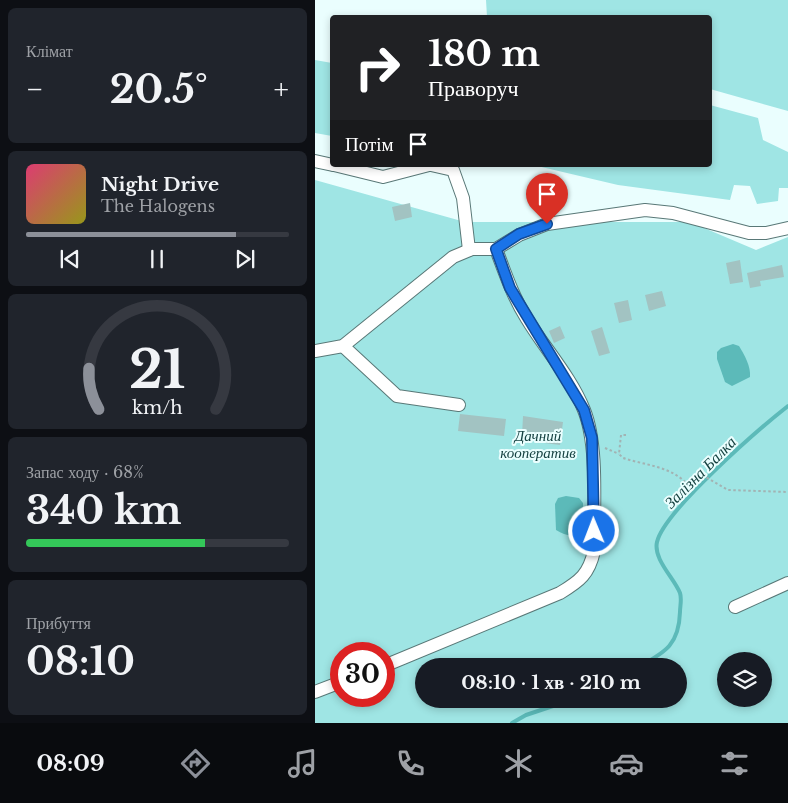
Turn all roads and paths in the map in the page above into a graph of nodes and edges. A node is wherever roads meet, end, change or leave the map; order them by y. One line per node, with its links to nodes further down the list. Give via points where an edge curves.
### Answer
1 (315, 160): 2 (street)
2 (330, 164)
3 (341, 167): 4 (street, via 383,177)
4 (422, 167)
5 (439, 167): 8 (street, via 453,170 463,198)
6 (788, 228): 7 (street, via 749,233 673,213 645,210 547,224 519,234)
7 (496, 249): 8 (street); 16 (street, via 514,296 584,410 592,438 594,551 591,566 576,583 560,593)
8 (469, 250): 9 (street, via 436,269)
9 (343, 346): 10 (street); 11 (street, via 397,396)
10 (315, 351)
11 (459, 405)
12 (626, 435): 13 (path, via 621,435 619,454 623,458 662,468 677,474 685,482 704,476 728,490)
13 (788, 492)
14 (788, 583): 15 (street)
15 (735, 607)
16 (395, 661)
17 (330, 686): 18 (street)
18 (315, 692)

